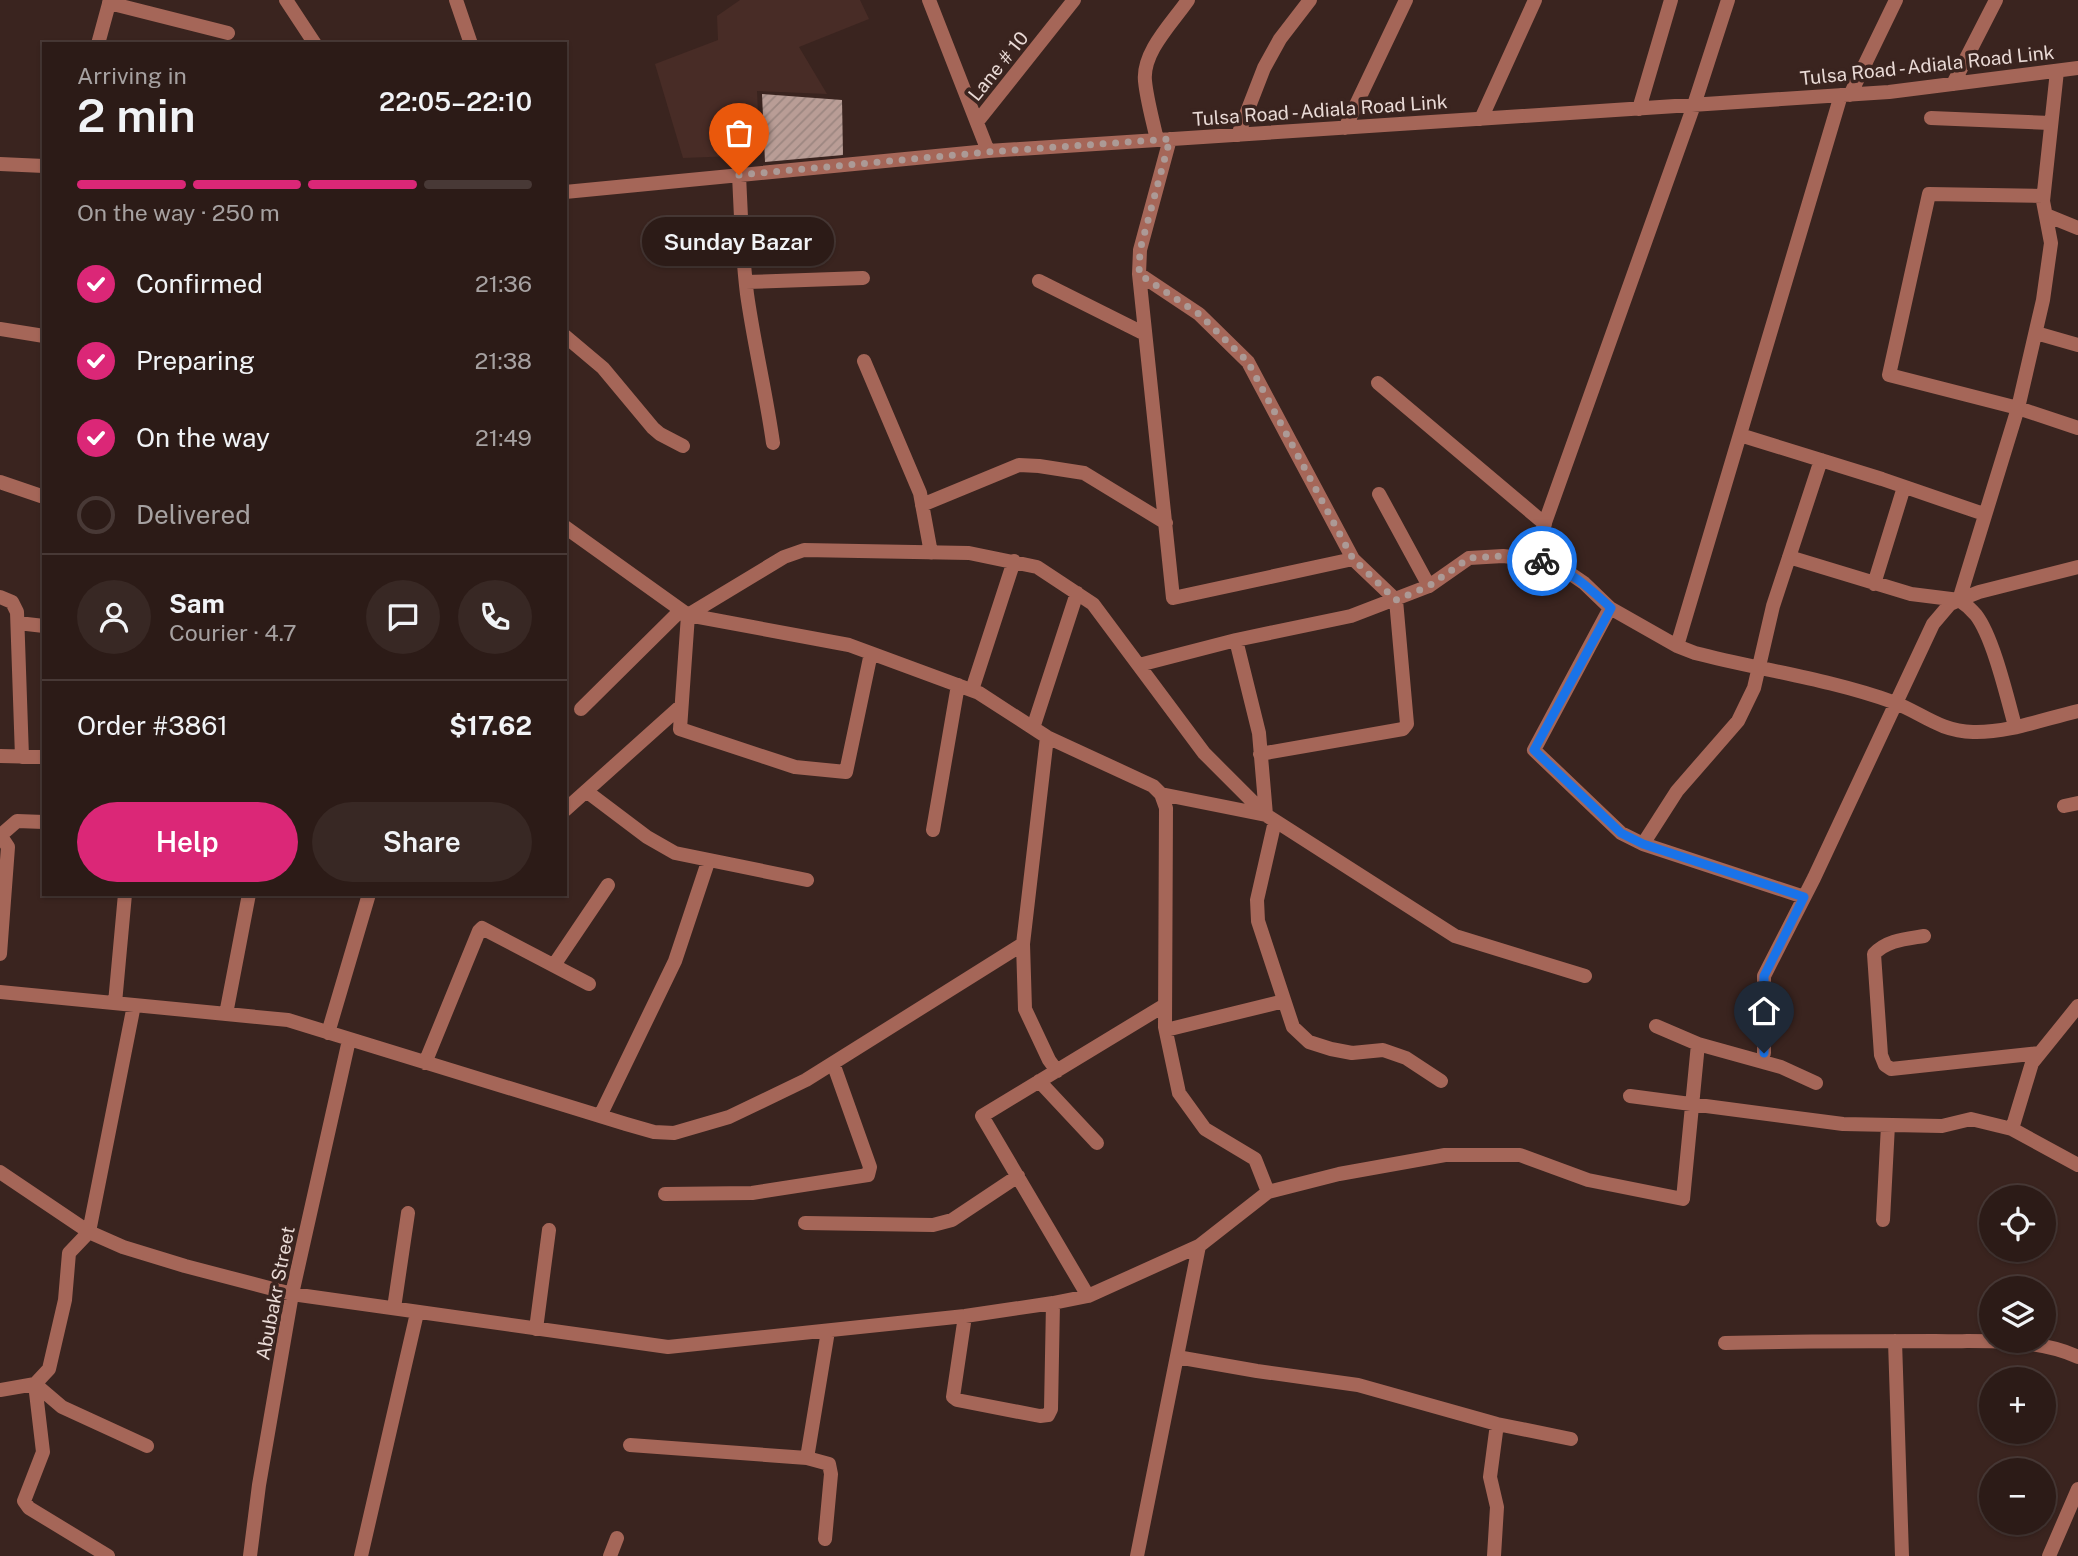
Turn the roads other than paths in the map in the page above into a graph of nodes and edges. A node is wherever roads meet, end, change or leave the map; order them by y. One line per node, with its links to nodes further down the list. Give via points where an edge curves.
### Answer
1 (286, 0): 16 (street)
2 (456, 0): 17 (street)
3 (929, 0): 26 (street)
4 (1074, 0): 26 (street, Lane # 10)
5 (1188, 0): 30 (street, via 1153,51 1144,79)
6 (1310, 0): 29 (street, via 1264,68)
7 (1406, 0): 28 (street)
8 (1535, 0): 25 (street)
9 (1671, 0): 23 (street)
10 (1728, 0): 22 (street)
11 (1896, 0): 21 (street)
12 (1996, 0): 20 (street)
13 (109, 1): 14 (street); 15 (street)
14 (228, 33)
15 (99, 42)
16 (314, 42)
17 (470, 42)
18 (2078, 68): 19 (street, Tulsa Road - Adiala Road Link)
19 (2057, 71): 20 (street, Tulsa Road - Adiala Road Link); 27 (street)
20 (1954, 84): 21 (street, Tulsa Road - Adiala Road Link)
21 (1846, 95): 22 (street, Tulsa Road - Adiala Road Link); 53 (street)
22 (1694, 105): 23 (street, Tulsa Road - Adiala Road Link); 64 (street)
23 (1639, 108): 25 (street, Tulsa Road - Adiala Road Link)
24 (1931, 118): 27 (street)
25 (1481, 119): 28 (street, Tulsa Road - Adiala Road Link)
26 (977, 122): 31 (street)
27 (2050, 123): 36 (street)
28 (1345, 128): 29 (street, Tulsa Road - Adiala Road Link)
29 (1238, 135): 30 (street, Tulsa Road - Adiala Road Link)
30 (1164, 140): 31 (street, Tulsa Road - Adiala Road Link); 39 (street)
31 (988, 152): 34 (street, Tulsa Road - Adiala Road Link)
32 (0, 164): 33 (street)
33 (42, 166)
34 (739, 175): 35 (street, Tulsa Road - Adiala Road Link); 42 (street)
35 (567, 192)
36 (2043, 196): 37 (street); 51 (street, via 1929,194 1889,375)
37 (2046, 215): 38 (street); 44 (street, via 2051,243)
38 (2078, 228)
39 (1139, 274): 45 (street); 68 (street, via 1199,314 1248,362)
40 (863, 278): 42 (street)
41 (1040, 281): 45 (street)
42 (746, 282): 54 (street)
43 (0, 329): 46 (street)
44 (2036, 333): 48 (street); 51 (street)
45 (1146, 334): 63 (street)
46 (42, 336)
47 (567, 338): 55 (street, via 603,368 653,428)
48 (2078, 345)
49 (864, 361): 61 (street)
50 (1378, 383): 64 (street)
51 (2018, 408): 52 (street); 62 (street)
52 (2078, 428)
53 (1740, 435): 56 (street); 83 (street)
54 (773, 443)
55 (683, 446)
56 (1821, 460): 58 (street); 67 (street)
57 (0, 482): 60 (street)
58 (1904, 487): 62 (street); 72 (street)
59 (1379, 494): 73 (street)
60 (42, 496)
61 (922, 505): 63 (street, via 1019,466 1039,466 1084,473); 66 (street)
62 (1984, 514): 77 (street)
63 (1166, 523): 68 (street, via 1173,598)
64 (1545, 524): 69 (street)
65 (567, 528): 79 (street)
66 (931, 553): 70 (street); 79 (street, via 803,551)
67 (1789, 557): 72 (street); 86 (street)
68 (1353, 559): 76 (street)
69 (1532, 559): 73 (street, via 1469,558); 78 (street, via 1562,568)
70 (1014, 561): 74 (street, via 1037,567); 87 (street)
71 (2078, 567): 77 (street)
72 (1874, 584): 77 (street)
73 (1429, 586): 76 (street)
74 (1077, 593): 85 (street, via 1093,604); 93 (street)
75 (0, 597): 80 (street, via 12,602)
76 (1396, 600): 82 (street, via 1352,617); 95 (street, via 1407,723 1403,729)
77 (1959, 600): 88 (street, via 1933,624); 92 (street, via 1980,621)
78 (1611, 608): 83 (street); 106 (street, via 1534,750 1621,833)
79 (684, 612): 84 (street); 89 (street); 90 (street)
80 (18, 623): 81 (street); 97 (street)
81 (42, 626)
82 (1236, 640): 85 (street); 95 (street)
83 (1677, 646): 86 (street)
84 (872, 653): 87 (street); 89 (street, via 846,772 795,767 680,729)
85 (1139, 665): 102 (street, via 1204,753)
86 (1757, 669): 88 (street); 106 (street, via 1754,688 1738,721 1677,791)
87 (965, 688): 93 (street); 104 (street)
88 (1896, 703): 92 (street, via 1934,724 1971,732); 113 (street)
89 (681, 706): 99 (street)
90 (581, 709)
91 (2078, 711): 92 (street)
92 (2015, 726)
93 (1033, 728): 94 (street)
94 (1047, 737): 100 (street, via 1153,786); 115 (street)
95 (1261, 754): 102 (street)
96 (0, 756): 97 (street)
97 (22, 757): 98 (street)
98 (42, 757)
99 (586, 791): 101 (street); 107 (street, via 647,838 675,853)
100 (1161, 794): 102 (street); 124 (street, via 1166,808)
101 (567, 808)
102 (1270, 818): 118 (street, via 1455,936); 121 (street, via 1258,921)
103 (42, 822): 105 (street, via 17,821)
104 (933, 830)
105 (1, 835): 116 (street, via 8,848)
106 (1643, 844): 113 (street)
107 (708, 862): 108 (street); 142 (street, via 675,961)
108 (807, 880)
109 (608, 886): 117 (street)
110 (125, 896): 122 (street)
111 (249, 896): 126 (street)
112 (368, 896): 129 (street)
113 (1804, 897): 132 (street, via 1764,976)
114 (1924, 936): 133 (street, via 1895,941 1874,954 1885,1065 1891,1069)
115 (1023, 944): 135 (street); 136 (street, via 1025,1009)
116 (0, 954)
117 (554, 965): 119 (street); 134 (street, via 486,929 479,931)
118 (1586, 976)
119 (589, 984)
120 (0, 992): 122 (street)
121 (1284, 1001): 128 (street); 138 (street, via 1293,1027 1309,1042 1353,1053 1383,1050 1406,1058)
122 (115, 1003): 123 (street)
123 (134, 1005): 126 (street); 155 (street)
124 (1165, 1005): 128 (street); 136 (street)
125 (2078, 1006): 133 (street)
126 (226, 1014): 129 (street, via 288,1020)
127 (1656, 1026): 131 (street)
128 (1166, 1030): 149 (street, via 1179,1093 1205,1129 1255,1159)
129 (328, 1033): 130 (street)
130 (349, 1040): 134 (street); 157 (street, Abubakr Street)
131 (1698, 1044): 139 (street, via 1781,1067); 141 (street)
132 (1764, 1053)
133 (2040, 1053): 144 (street, via 2032,1063)
134 (425, 1063): 142 (street)
135 (833, 1063): 142 (street, via 729,1118 674,1133 654,1132); 150 (street, via 870,1167 868,1175 752,1193)
136 (1057, 1071): 137 (street)
137 (1039, 1081): 145 (street); 148 (street, via 982,1116)
138 (1441, 1081)
139 (1816, 1083)
140 (1630, 1096): 141 (street)
141 (1691, 1105): 143 (street, via 1843,1124); 149 (street, via 1683,1199 1588,1180 1520,1155 1445,1155)
142 (600, 1116)
143 (1888, 1125): 144 (street, via 1942,1126 1971,1119); 152 (street)
144 (2012, 1129): 146 (street)
145 (1097, 1143)
146 (2078, 1166)
147 (0, 1172): 155 (street)
148 (1017, 1176): 153 (street, via 952,1220 933,1225); 158 (street)
149 (1268, 1192): 156 (street)
150 (666, 1194)
151 (408, 1213): 160 (street)
152 (1882, 1220)
153 (805, 1223)
154 (549, 1230): 163 (street)
155 (89, 1232): 157 (street, via 123,1247); 169 (street, via 69,1253 65,1300 49,1369)
156 (1199, 1246): 158 (street); 167 (street)
157 (292, 1294): 160 (street); 180 (street, Abubakr Street)
158 (1088, 1296): 159 (street)
159 (1053, 1303): 162 (street); 162 (street, via 1048,1415 953,1397)
160 (394, 1308): 161 (street)
161 (417, 1313): 163 (street); 181 (street)
162 (965, 1316): 164 (street)
163 (536, 1329): 164 (street, via 668,1348)
164 (828, 1331): 175 (street)
165 (1895, 1341): 166 (street); 168 (street, via 2036,1346); 185 (street)
166 (1725, 1343)
167 (1177, 1357): 171 (street, via 1358,1385); 183 (street)
168 (2078, 1357)
169 (35, 1384): 170 (street); 174 (street, via 62,1407); 179 (street, via 43,1452 24,1501)
170 (0, 1390)
171 (1497, 1424): 172 (street); 184 (street, via 1490,1476 1497,1507)
172 (1571, 1439)
173 (630, 1445): 175 (street)
174 (148, 1446)
175 (807, 1458): 178 (street, via 829,1464)
176 (2078, 1489): 186 (street)
177 (617, 1538): 182 (street)
178 (825, 1539)
179 (108, 1556)
180 (250, 1556)
181 (362, 1556)
182 (610, 1556)
183 (1137, 1556)
184 (1494, 1556)
185 (1902, 1556)
186 (2049, 1556)

